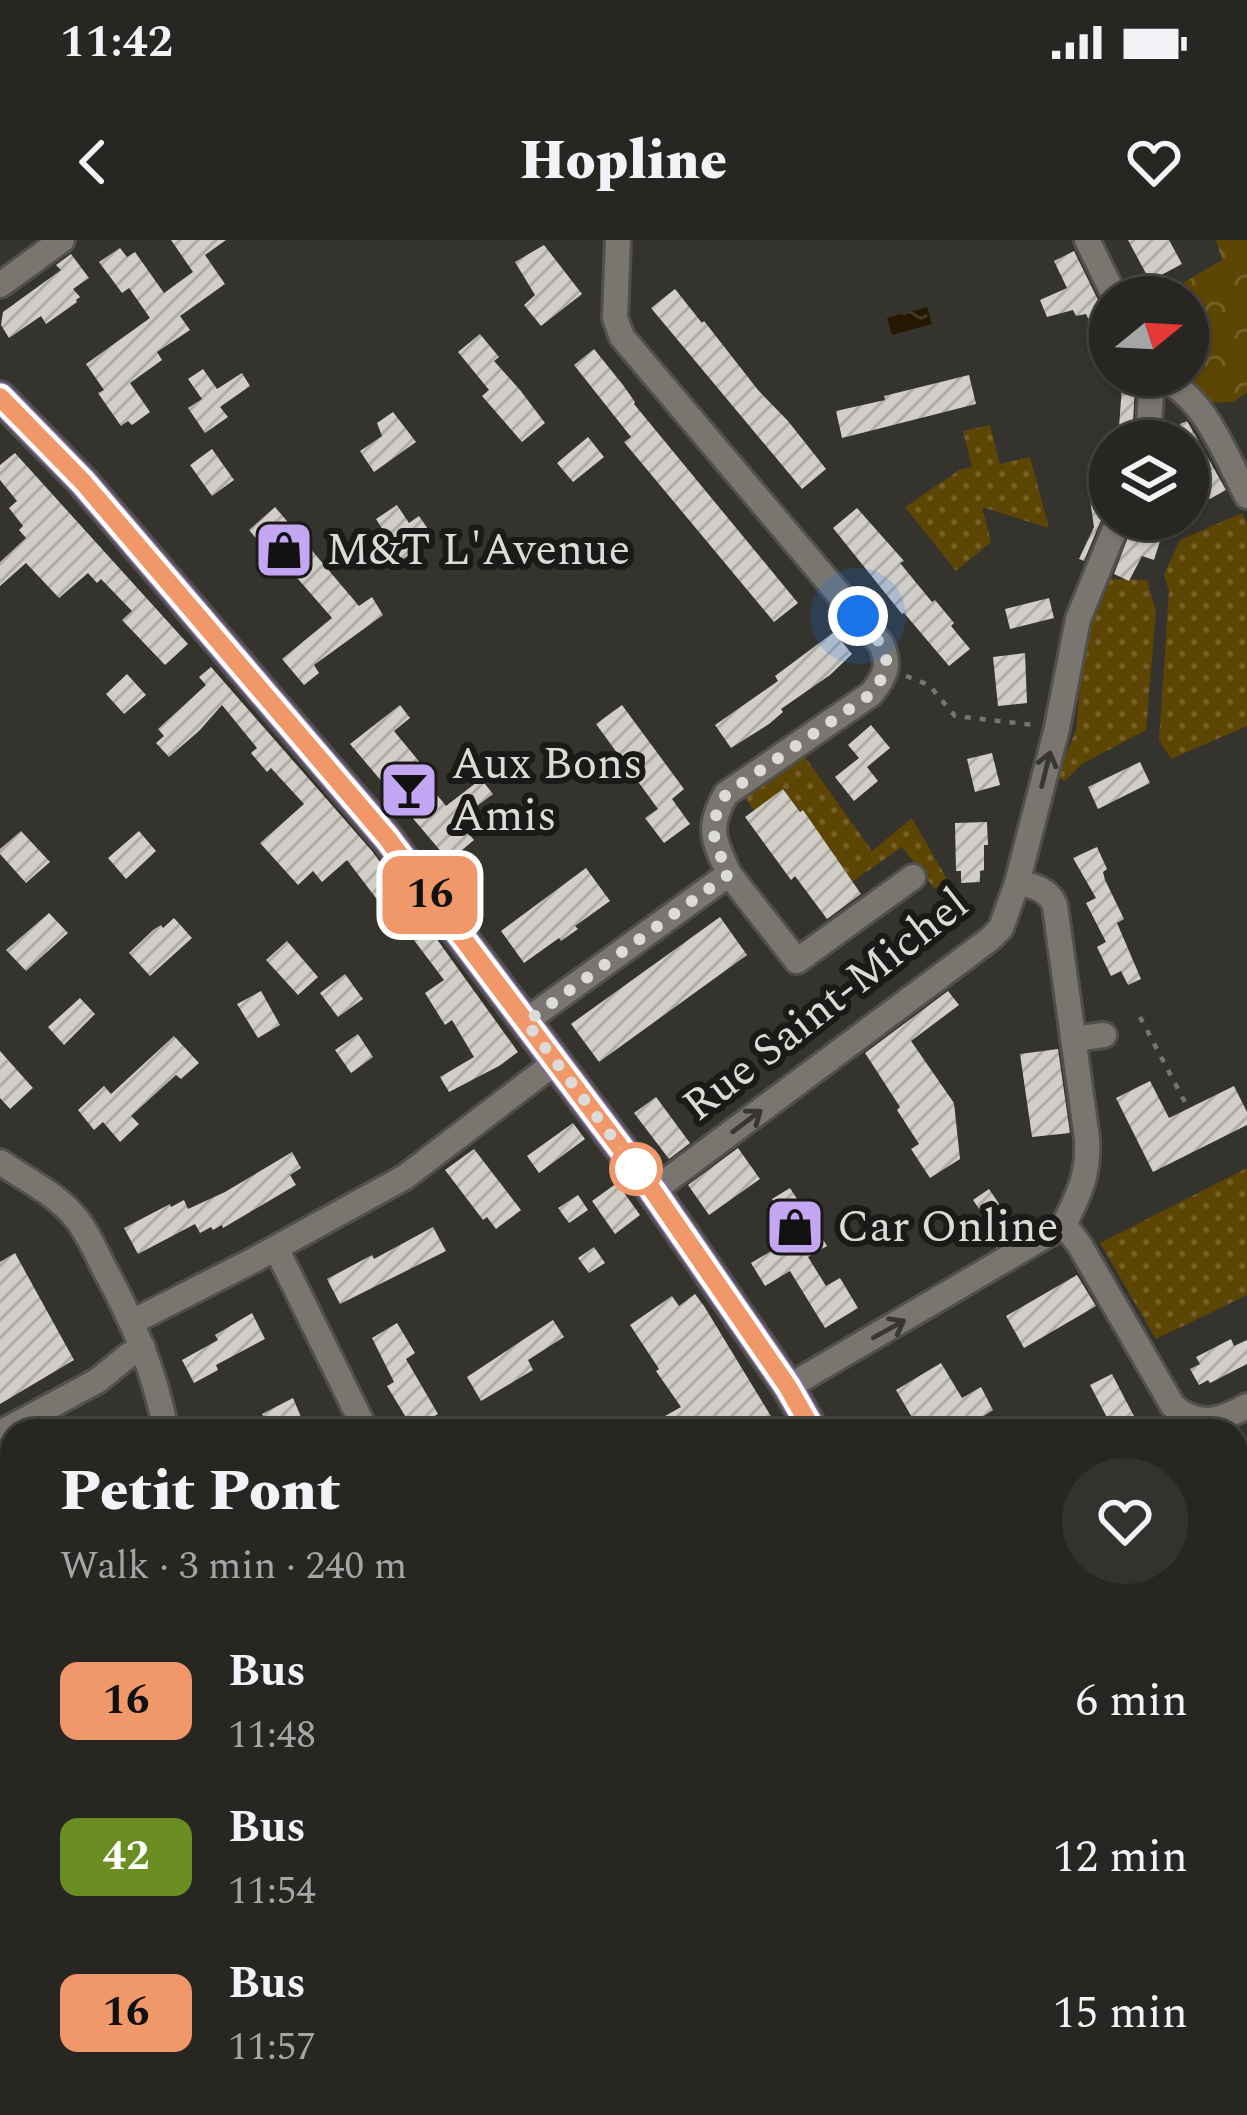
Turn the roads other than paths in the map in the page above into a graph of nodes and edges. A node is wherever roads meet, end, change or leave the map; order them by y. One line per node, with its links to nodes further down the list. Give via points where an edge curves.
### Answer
1 (62, 240): 5 (street)
2 (618, 240): 10 (street, via 615,318 622,337 887,657 871,694 726,794 712,838)
3 (1088, 240): 4 (street)
4 (1105, 276)
5 (0, 285)
6 (1186, 396): 8 (street)
7 (5, 413): 13 (main road, via 83,482 309,742)
8 (1247, 496)
9 (1110, 540): 12 (street, Rue Saint-Michel, one-way to 9, via 1078,619)
10 (729, 874): 11 (street, via 797,961); 13 (street)
11 (914, 877)
12 (1017, 883): 15 (street, via 1052,898); 18 (street, Rue Saint-Michel, one-way to 12, via 990,939)
13 (526, 1022): 16 (main road)
14 (1104, 1035): 15 (street)
15 (1073, 1039): 19 (street, via 1089,1165)
16 (557, 1061): 18 (main road); 20 (street, via 405,1178)
17 (0, 1162): 21 (street, via 74,1216)
18 (653, 1191): 23 (main road)
19 (1064, 1225): 23 (street, one-way to 19); 29 (street, via 1173,1406)
20 (276, 1248): 21 (street); 27 (street)
21 (132, 1322): 22 (street)
22 (143, 1348): 25 (street); 26 (street)
23 (788, 1387): 28 (main road)
24 (1247, 1406): 30 (street)
25 (26, 1419)
26 (164, 1419)
27 (360, 1419)
28 (806, 1419)
29 (1194, 1419)
30 (1218, 1419)

